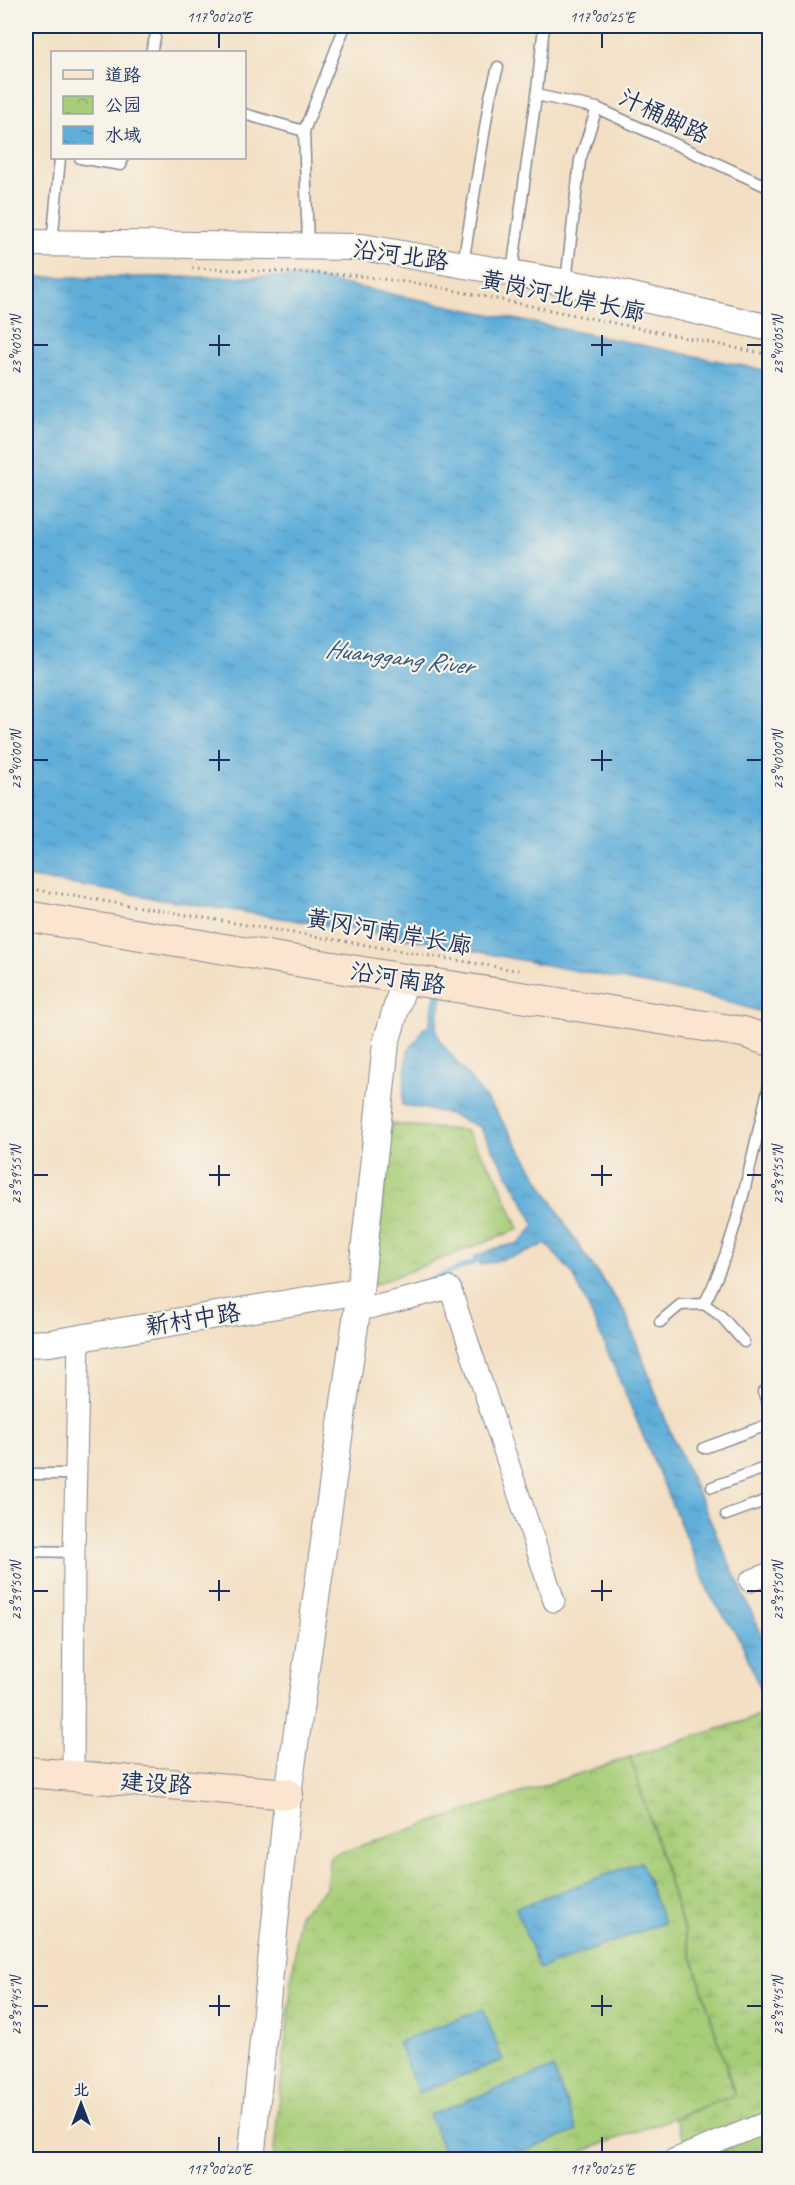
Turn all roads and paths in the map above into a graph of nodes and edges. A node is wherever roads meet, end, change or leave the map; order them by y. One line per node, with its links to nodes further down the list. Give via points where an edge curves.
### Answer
1 (345, 26): 9 (lane)
2 (544, 26): 6 (lane)
3 (154, 38): 4 (lane)
4 (151, 51)
5 (498, 67): 17 (lane)
6 (536, 95): 7 (lane, 汁桶脚路); 19 (lane)
7 (597, 108): 13 (lane, 汁桶脚路); 20 (lane, via 580,160)
8 (246, 115): 9 (lane)
9 (304, 130): 16 (lane)
10 (60, 159): 15 (lane)
11 (86, 159): 12 (lane, via 121,165)
12 (123, 159)
13 (770, 188)
14 (26, 243): 15 (street, 沿河北路)
15 (52, 244): 16 (street, 沿河北路)
16 (308, 246): 17 (street, 沿河北路, via 362,247)
17 (463, 264): 19 (street, 沿河北路)
18 (189, 268): 22 (path, 黄岗河北岸长廊, via 352,275 428,285)
19 (512, 272): 20 (street, 沿河北路)
20 (566, 282): 21 (street, 沿河北路)
21 (770, 328)
22 (770, 355)
23 (26, 888): 25 (path, 黄冈河南岸长廊)
24 (26, 916): 26 (main road, 沿河南路)
25 (522, 971)
26 (405, 979): 27 (main road, 沿河南路, via 743,1032); 29 (street, via 386,1043)
27 (770, 1041)
28 (770, 1082): 30 (lane, via 735,1221)
29 (358, 1301): 32 (street, 新村中路); 49 (street, via 450,1288); 52 (street)
30 (704, 1304): 31 (lane, via 680,1305); 33 (lane, via 721,1316)
31 (660, 1322)
32 (79, 1338): 34 (street, 新村中路); 41 (street)
33 (744, 1342)
34 (26, 1344)
35 (763, 1392): 36 (lane)
36 (770, 1408)
37 (770, 1424): 38 (lane)
38 (704, 1448)
39 (770, 1466): 42 (lane)
40 (26, 1474): 41 (lane)
41 (76, 1474): 46 (street)
42 (712, 1487)
43 (770, 1499): 44 (lane)
44 (726, 1515)
45 (26, 1551): 46 (lane)
46 (74, 1552): 51 (street)
47 (770, 1573): 48 (street)
48 (750, 1581)
49 (554, 1601)
50 (26, 1773): 51 (main road, 建设路)
51 (73, 1777): 52 (main road, 建设路)
52 (288, 1794): 55 (street)
53 (770, 2121): 54 (street)
54 (674, 2159)
55 (251, 2160)

